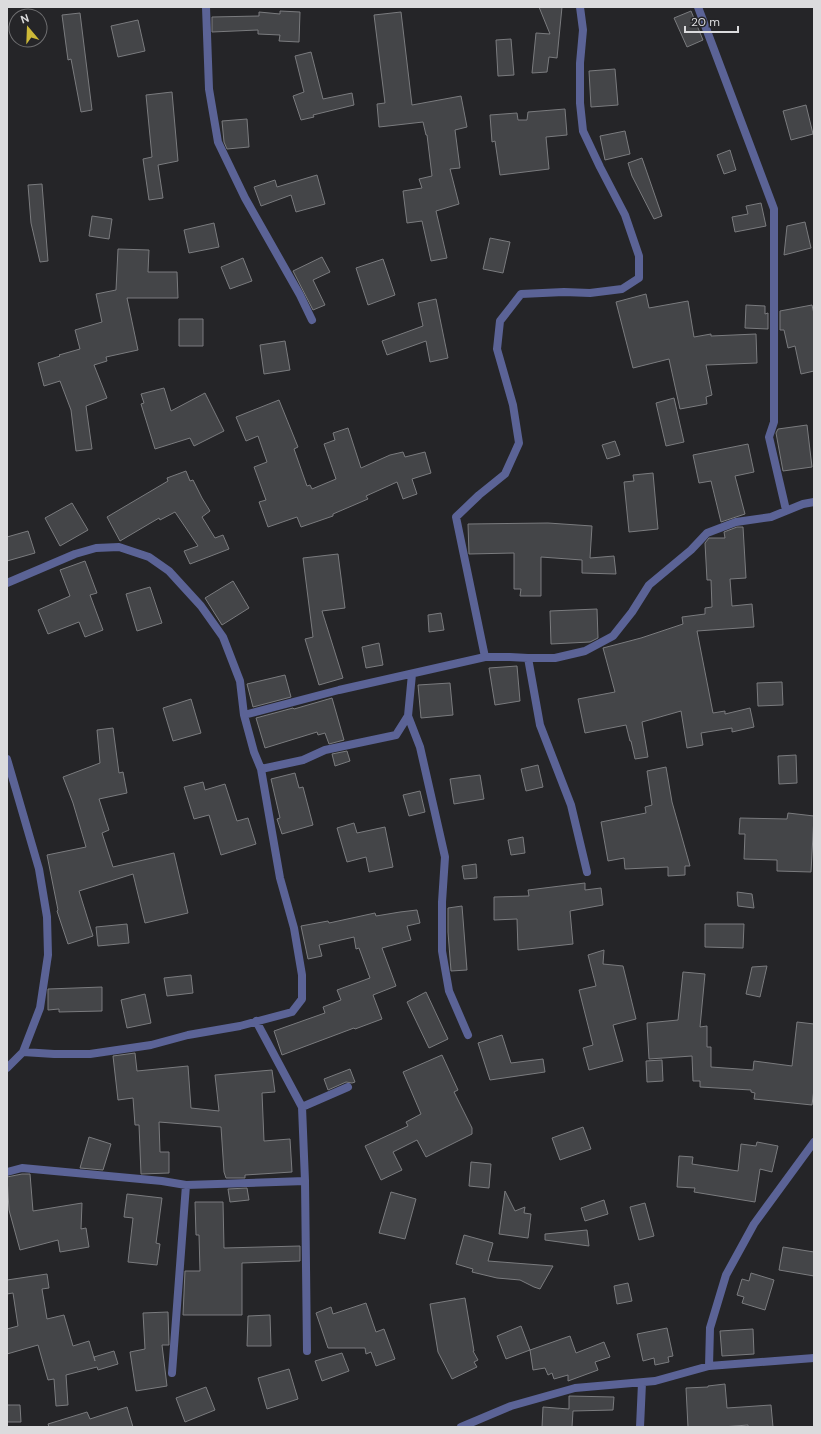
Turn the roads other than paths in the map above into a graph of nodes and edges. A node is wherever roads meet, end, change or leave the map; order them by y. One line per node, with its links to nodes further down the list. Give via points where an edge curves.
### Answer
1 (206, 7): 4 (street, via 209,89 218,142 245,198)
2 (580, 7): 8 (street, via 583,30 580,103 583,131 625,215 639,256 639,278 622,289 590,294 521,294 500,321 497,349 513,406 519,443 505,474 456,516)
3 (698, 7): 6 (street, via 774,210 774,422 769,437)
4 (312, 320)
5 (814, 502): 6 (street)
6 (786, 510): 9 (street, via 770,517 736,522 707,533 692,550 649,585 613,636 585,651 555,658)
7 (7, 583): 11 (street, via 75,554 96,548 119,548 149,557 169,572 201,606 223,637 240,681)
8 (485, 657): 9 (street); 10 (street)
9 (528, 658): 15 (street, via 540,725 571,805)
10 (412, 674): 11 (street); 12 (street)
11 (244, 714): 14 (street)
12 (408, 716): 14 (street, via 396,734 326,750 303,760); 17 (street, via 420,747 445,857 442,951 449,991)
13 (7, 759): 18 (street, via 39,869 47,917 48,955 40,1008)
14 (261, 769): 16 (street, via 280,878 294,928 302,975 302,999 292,1012)
15 (587, 872)
16 (256, 1022): 18 (street, via 151,1045 90,1054); 21 (street)
17 (468, 1035)
18 (23, 1052): 19 (street)
19 (7, 1068)
20 (348, 1087): 21 (street)
21 (302, 1107): 24 (street)
22 (814, 1142): 28 (street, via 754,1224 726,1274 710,1328)
23 (7, 1172): 25 (street, via 22,1168)
24 (305, 1181): 25 (street); 26 (street)
25 (186, 1185): 29 (street)
26 (307, 1351)
27 (814, 1358): 28 (street)
28 (709, 1366): 30 (street)
29 (172, 1372)
30 (642, 1383): 31 (street, via 575,1388 511,1406); 32 (street)
31 (461, 1427)
32 (640, 1427)

